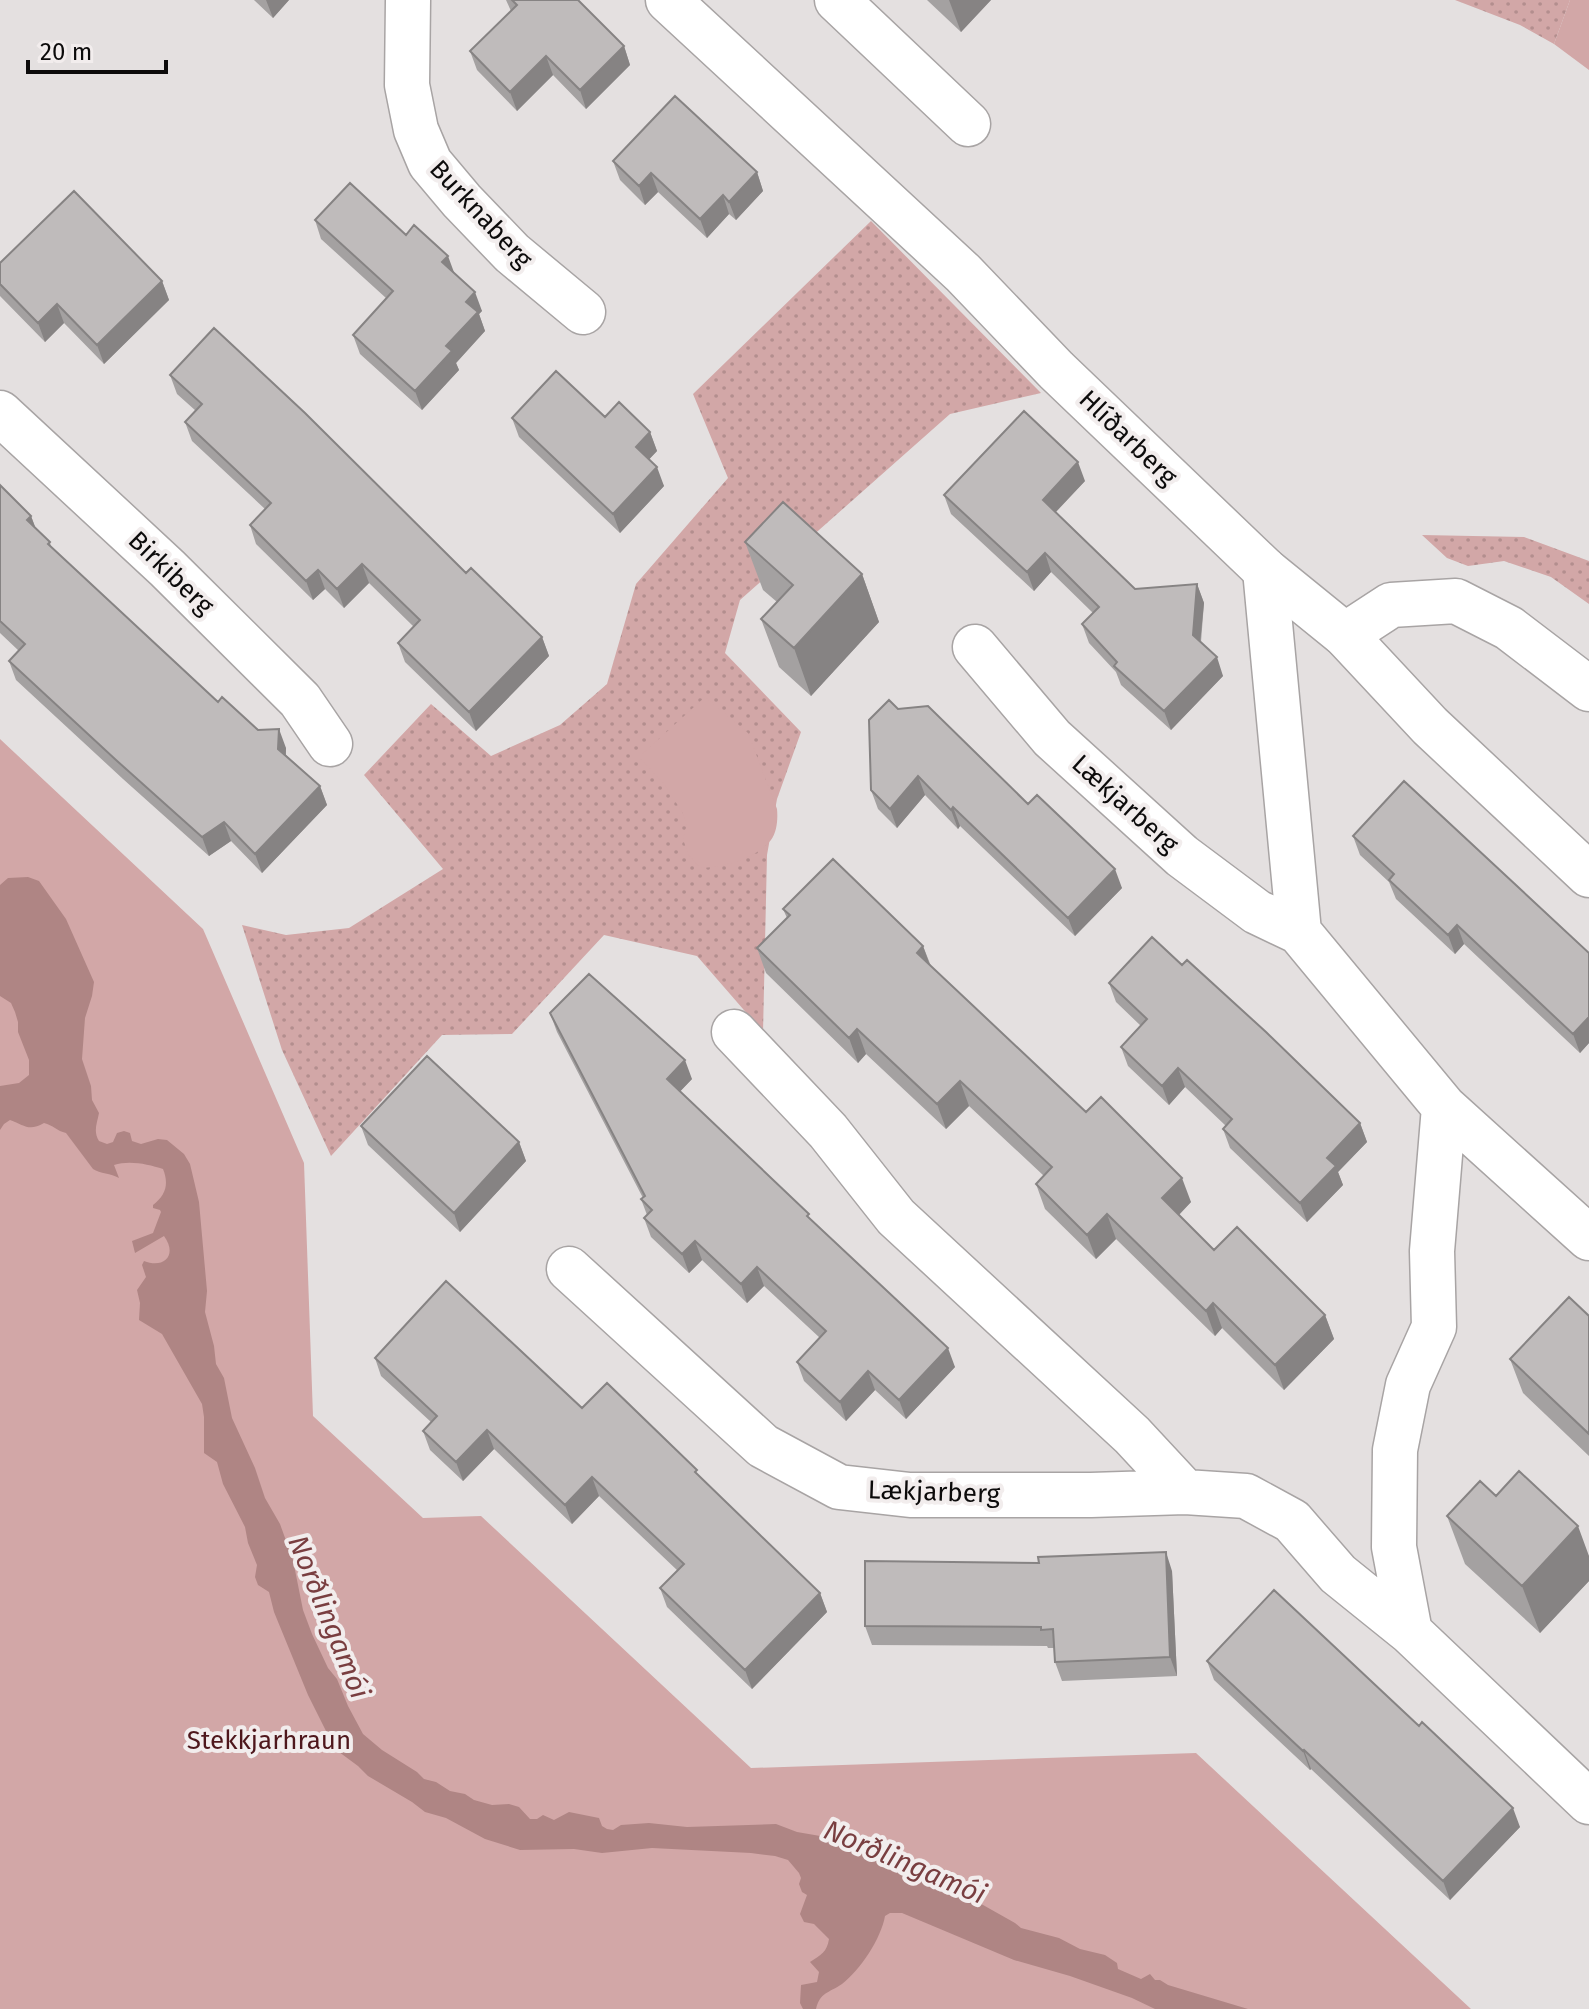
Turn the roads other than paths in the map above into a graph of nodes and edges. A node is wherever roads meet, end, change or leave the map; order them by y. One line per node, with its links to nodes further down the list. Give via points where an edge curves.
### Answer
1 (408, 0): 5 (street, Burknaberg, via 407,85 416,130 430,163 512,253)
2 (668, 0): 7 (street, Hlíðarberg, via 963,273)
3 (837, 0): 4 (street)
4 (968, 124)
5 (583, 312)
6 (0, 413): 11 (street, Birkiberg, via 300,700)
7 (1265, 570): 8 (street, Hlíðarberg); 13 (street)
8 (1345, 635): 10 (street, via 1391,605 1456,601 1509,628); 12 (street, Hlíðarberg, via 1430,726)
9 (975, 647): 13 (street, Lækjarberg, via 1052,738 1182,856 1257,912)
10 (1589, 689)
11 (330, 744)
12 (1589, 875)
13 (1299, 932): 15 (street, Lækjarberg)
14 (734, 1032): 18 (street, via 828,1131 896,1217 1132,1435)
15 (1444, 1107): 16 (street, Lækjarberg); 19 (street, via 1432,1251 1434,1327 1408,1385 1395,1450 1394,1547)
16 (1589, 1238)
17 (569, 1269): 18 (street, Lækjarberg, via 763,1446 839,1487 910,1495)
18 (1185, 1492): 19 (street, Lækjarberg, via 1246,1496 1292,1521 1338,1574)
19 (1410, 1632): 20 (street, Lækjarberg)
20 (1589, 1802)

